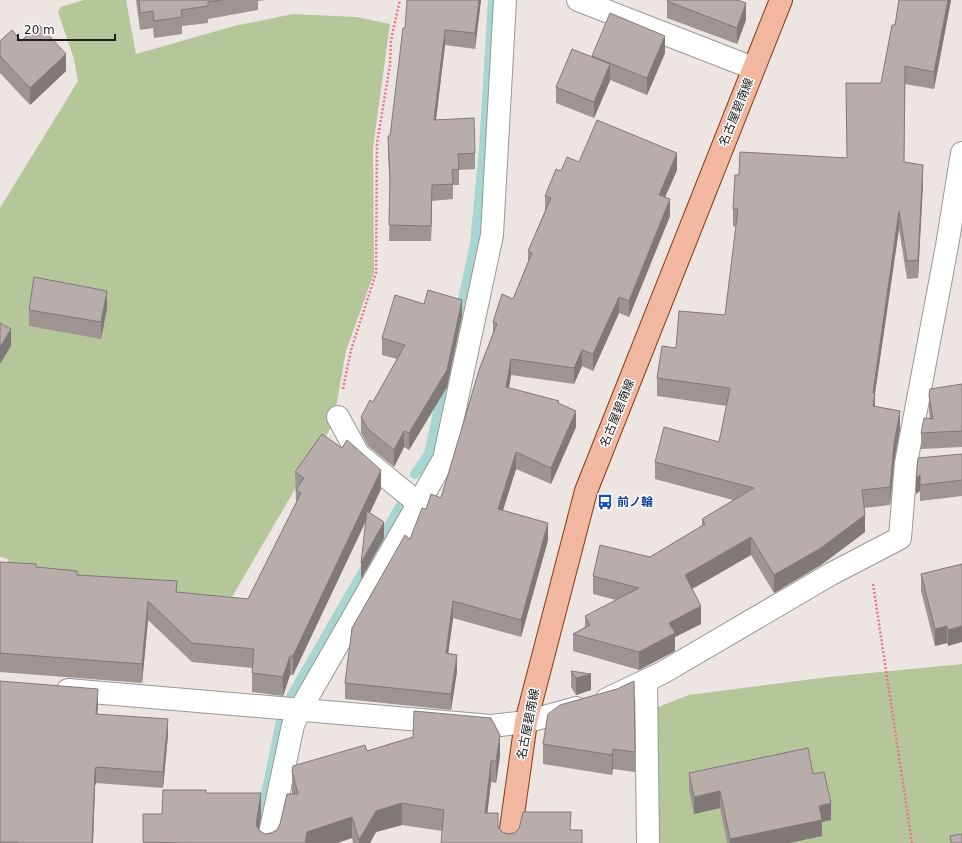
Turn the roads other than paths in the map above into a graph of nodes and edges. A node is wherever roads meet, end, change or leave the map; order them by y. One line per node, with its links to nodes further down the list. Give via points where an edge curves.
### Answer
1 (505, 0): 7 (street, via 492,235 444,459)
2 (578, 0): 4 (street)
3 (780, 0): 4 (main road, 名古屋碧南線)
4 (753, 68): 11 (main road, 名古屋碧南線, via 586,491)
5 (962, 153): 8 (street, via 917,462 900,538 831,574)
6 (338, 417): 7 (street, via 358,454)
7 (418, 503): 10 (street)
8 (646, 681): 11 (street, via 613,697); 14 (street)
9 (47, 688): 10 (street)
10 (300, 710): 11 (street, via 492,726); 12 (street, via 293,725)
11 (526, 722): 13 (main road, 名古屋碧南線)
12 (268, 843)
13 (509, 843)
14 (648, 843)

